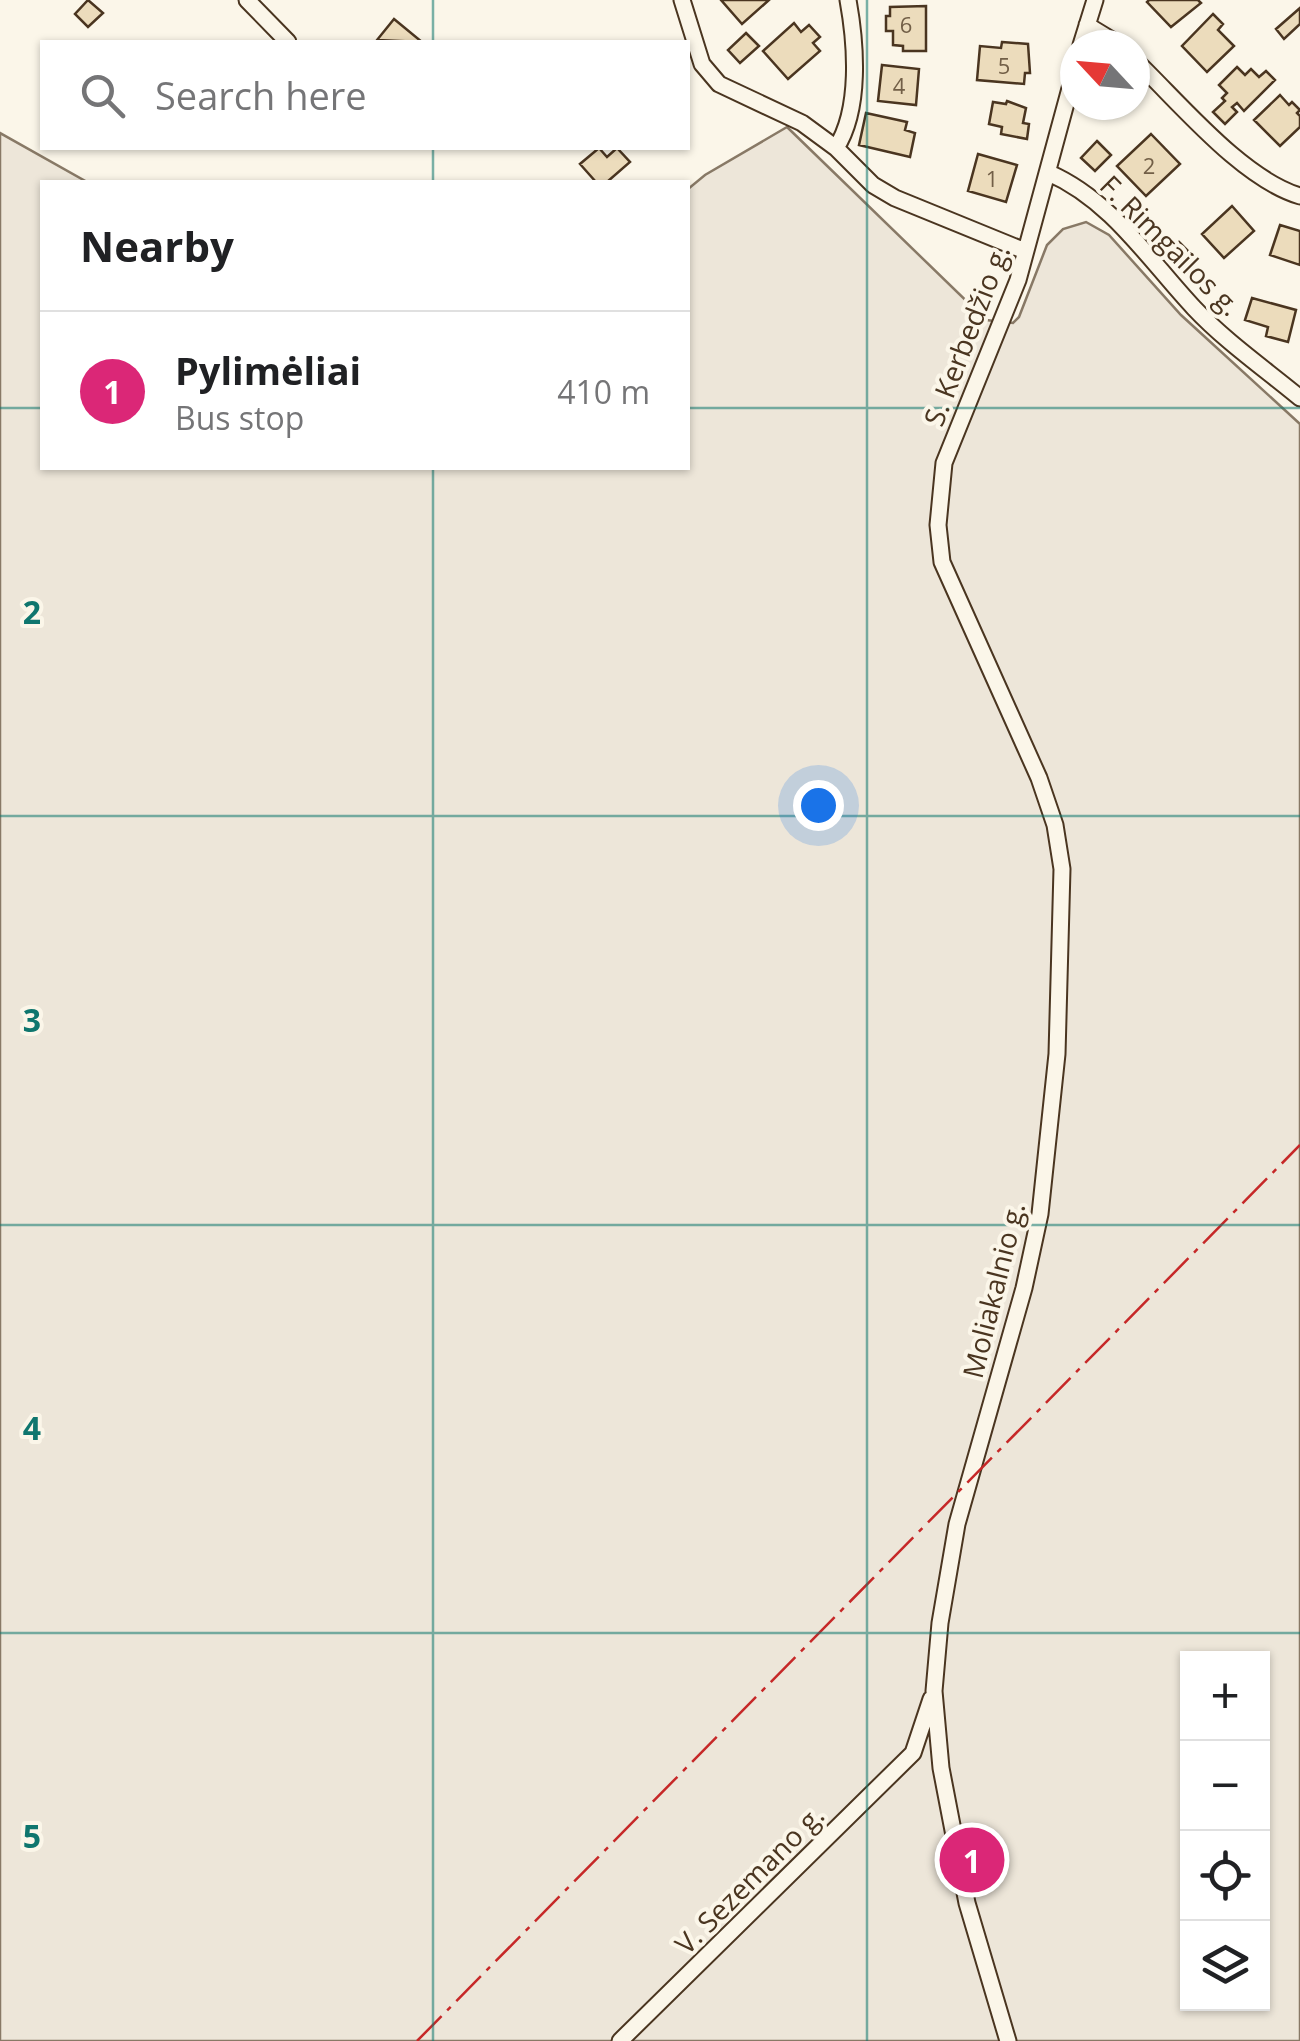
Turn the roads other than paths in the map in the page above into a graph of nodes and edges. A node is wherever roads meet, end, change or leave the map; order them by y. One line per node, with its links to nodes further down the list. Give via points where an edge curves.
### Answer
1 (247, 0): 8 (street)
2 (682, 0): 11 (street, via 702,64 719,84 802,123)
3 (848, 0): 11 (street, via 850,106)
4 (1095, 0): 5 (street)
5 (1086, 25): 6 (street); 7 (street)
6 (1085, 30)
7 (1094, 30)
8 (286, 40)
9 (1150, 74): 13 (street, via 1248,168)
10 (1062, 120): 12 (street, S. Kerbedžio g.)
11 (836, 148): 14 (street, via 895,198)
12 (1049, 173): 14 (street, S. Kerbedžio g.); 15 (street, F. Rimgailos g., via 1106,209 1197,312)
13 (1300, 196)
14 (1025, 251): 16 (street, S. Kerbedžio g., via 944,463)
15 (1300, 398)
16 (942, 562): 17 (street, Moliakalnio g., via 1039,778 1055,825 1063,909 1058,1054 1040,1214 957,1524)
17 (934, 1691): 18 (street, V. Sezemano g.); 19 (street, Moliakalnio g.)
18 (912, 1753): 19 (street); 20 (street, V. Sezemano g.)
19 (941, 1768): 21 (street, Moliakalnio g., via 966,1903)
20 (620, 2041)
21 (1008, 2041)

